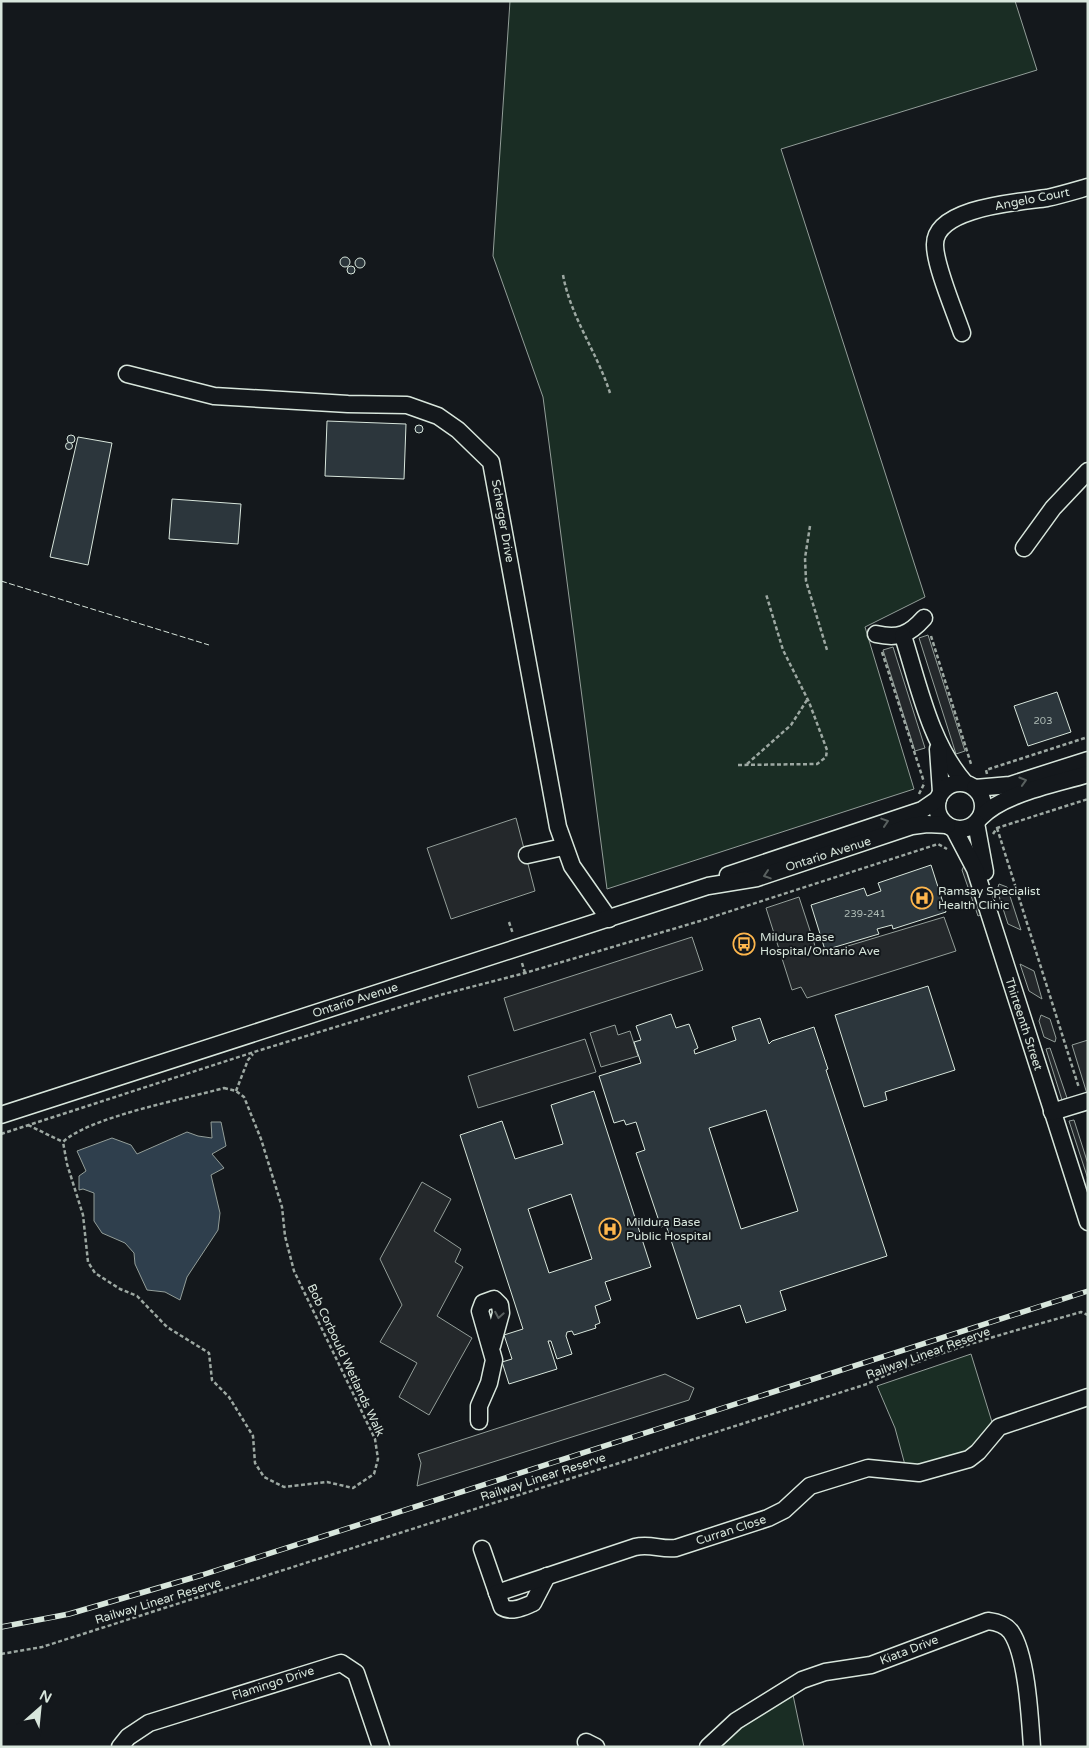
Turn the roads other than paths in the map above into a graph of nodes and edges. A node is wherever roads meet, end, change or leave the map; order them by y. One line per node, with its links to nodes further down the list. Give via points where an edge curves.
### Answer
1 (1088, 187): 2 (street, Angelo Court, via 1054,196 1008,202 955,218 942,226 936,237 936,254)
2 (962, 333)
3 (127, 374): 16 (street, Scherger Drive, via 214,396 406,406 438,416 458,430 491,462 552,804)
4 (1088, 471): 5 (street, via 1053,508)
5 (1024, 548)
6 (924, 618): 8 (street)
7 (876, 634): 8 (street)
8 (903, 636): 9 (street)
9 (937, 742): 12 (street, via 956,773); 13 (street)
10 (1088, 760): 12 (street, one-way to 10, via 1010,785)
11 (1088, 774): 15 (street, via 1009,799 988,809)
12 (970, 786): 13 (street, via 952,784); 15 (street, via 983,801)
13 (940, 795): 14 (street, via 938,814); 18 (street, Ontario Avenue, one-way to 13, via 733,872 922,810)
14 (951, 827): 15 (street, Thirteenth Street); 18 (street, Ontario Avenue, one-way to 18, via 912,826 757,878)
15 (975, 831): 21 (street, Thirteenth Street, via 975,869)
16 (563, 846): 17 (street); 19 (street, Scherger Drive, via 585,887)
17 (527, 855)
18 (708, 886): 19 (street, Ontario Avenue)
19 (609, 919): 22 (street, Ontario Avenue)
20 (1086, 1102): 21 (street)
21 (1056, 1110): 23 (street, Thirteenth Street); 24 (street, Thirteenth Street)
22 (1, 1115)
23 (1088, 1194)
24 (1088, 1222)
25 (492, 1346): 27 (street, via 493,1372 479,1406)
26 (1088, 1398): 28 (street, Curran Close, via 998,1427 970,1459 919,1473 868,1468 810,1486 784,1510 768,1518 676,1548 644,1545 497,1593)
27 (479, 1421)
28 (482, 1549)
29 (120, 1747): 30 (street, Flamingo Drive, via 128,1737 149,1723 341,1663 356,1673)
30 (381, 1747)
31 (708, 1747): 32 (street, Kiata Drive, via 736,1721 802,1680 825,1672 871,1665 988,1621 1004,1626 1015,1638 1027,1691)
32 (1032, 1747)

